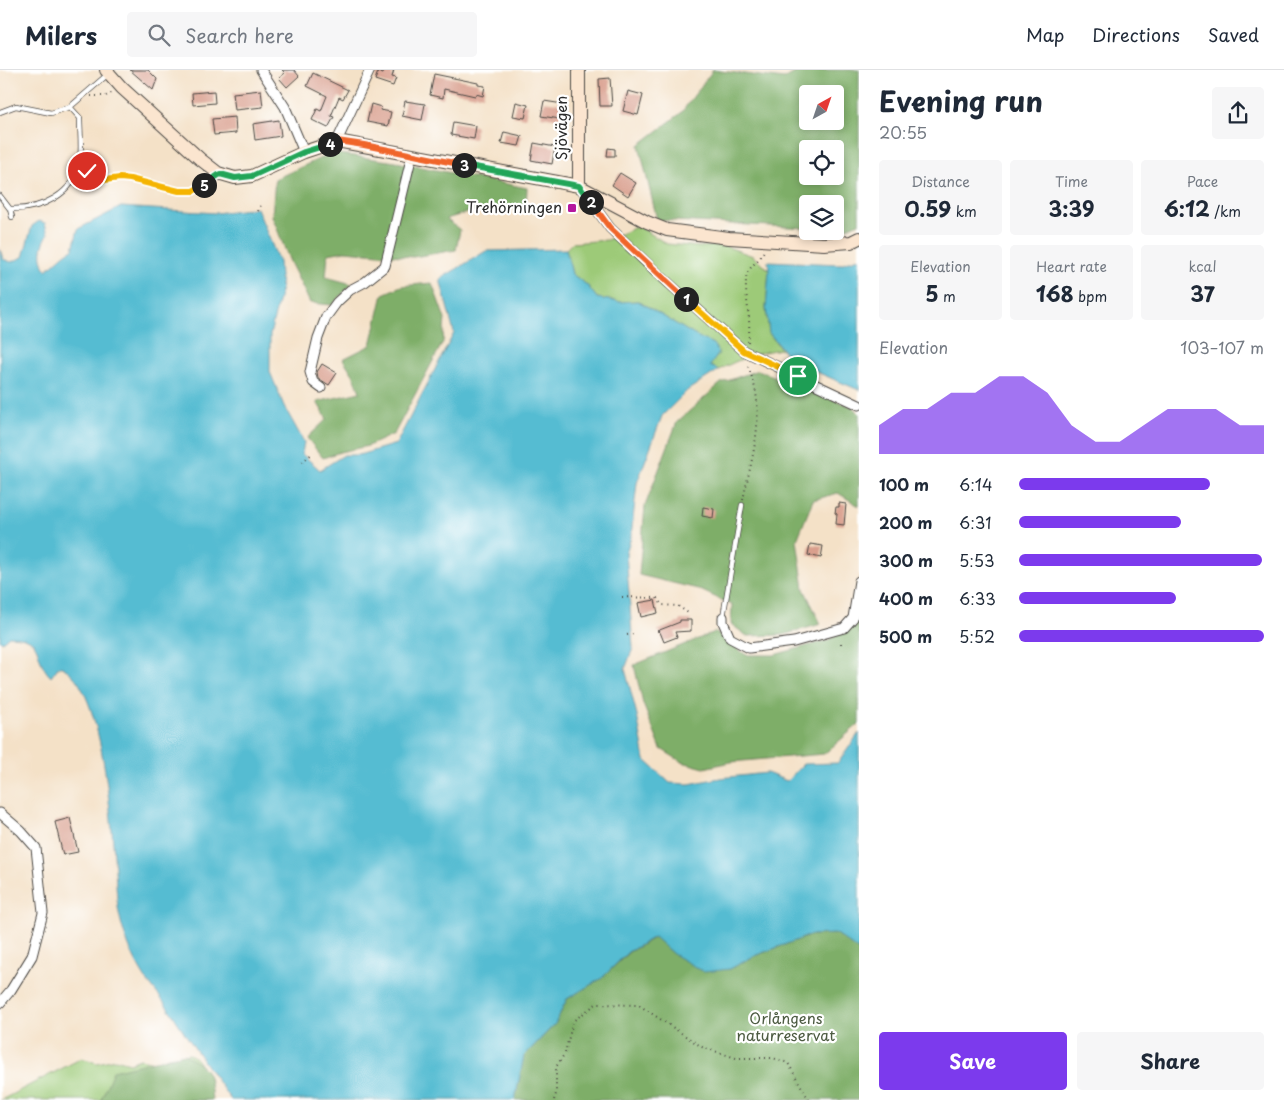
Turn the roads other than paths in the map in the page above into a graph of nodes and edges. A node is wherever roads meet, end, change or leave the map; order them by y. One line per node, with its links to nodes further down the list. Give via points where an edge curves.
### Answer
1 (261, 70): 8 (street, via 285,107)
2 (370, 70): 7 (street)
3 (579, 70): 10 (street, Sjövägen)
4 (107, 72): 5 (lane, via 105,78); 8 (street, via 220,174 235,178 252,176)
5 (70, 107): 6 (lane, via 51,113 16,106); 12 (lane, via 80,118 80,162 73,183 44,204)
6 (0, 112)
7 (337, 141): 8 (street); 9 (street)
8 (304, 152)
9 (412, 155): 10 (street); 15 (street, via 385,266 337,302 323,324 310,372 313,382)
10 (579, 186): 14 (street, via 668,230 729,238 824,244 851,242); 16 (street, via 610,228 744,351)
11 (0, 196): 12 (lane)
12 (10, 209): 13 (lane)
13 (12, 217)
14 (859, 238)
15 (321, 388)
16 (859, 405)
17 (742, 505): 19 (lane)
18 (859, 581): 19 (street, via 853,618 844,628 794,642 748,648 730,638 722,622)
19 (723, 617)
20 (0, 813): 21 (street, via 36,848 43,913 32,956)
21 (0, 1003)

